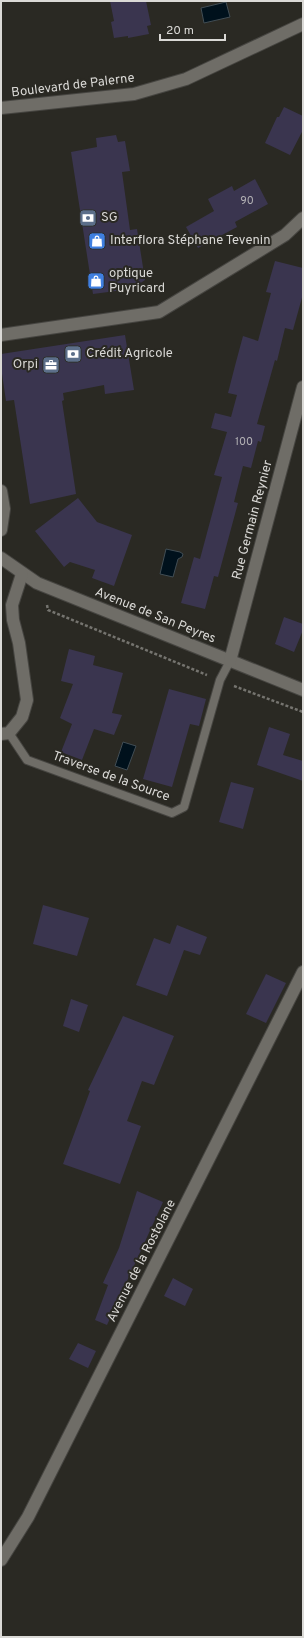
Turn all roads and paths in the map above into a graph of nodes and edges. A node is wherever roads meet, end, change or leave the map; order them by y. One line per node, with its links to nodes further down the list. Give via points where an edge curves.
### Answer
1 (303, 24): 2 (street, Boulevard de Palerne, via 186,79 134,94)
2 (1, 108)
3 (303, 218): 4 (street, via 285,235 159,312)
4 (1, 335)
5 (303, 387): 11 (street, Rue Germain Reynier)
6 (1, 491): 7 (street, via 4,509)
7 (1, 530)
8 (1, 558): 9 (street, Avenue de San Peyres)
9 (22, 574): 10 (street, Avenue de San Peyres); 16 (street, via 12,605 27,700 22,717)
10 (44, 586): 11 (street, Avenue de San Peyres); 12 (path, via 48,610)
11 (230, 661): 14 (street, Avenue de San Peyres); 16 (lane, Traverse de la Source, via 220,680 184,807 172,813 27,760)
12 (202, 672)
13 (241, 688): 15 (path)
14 (303, 690)
15 (303, 712)
16 (5, 734)
17 (303, 972): 18 (street, Avenue de la Rostolane, via 28,1517)
18 (1, 1560)

